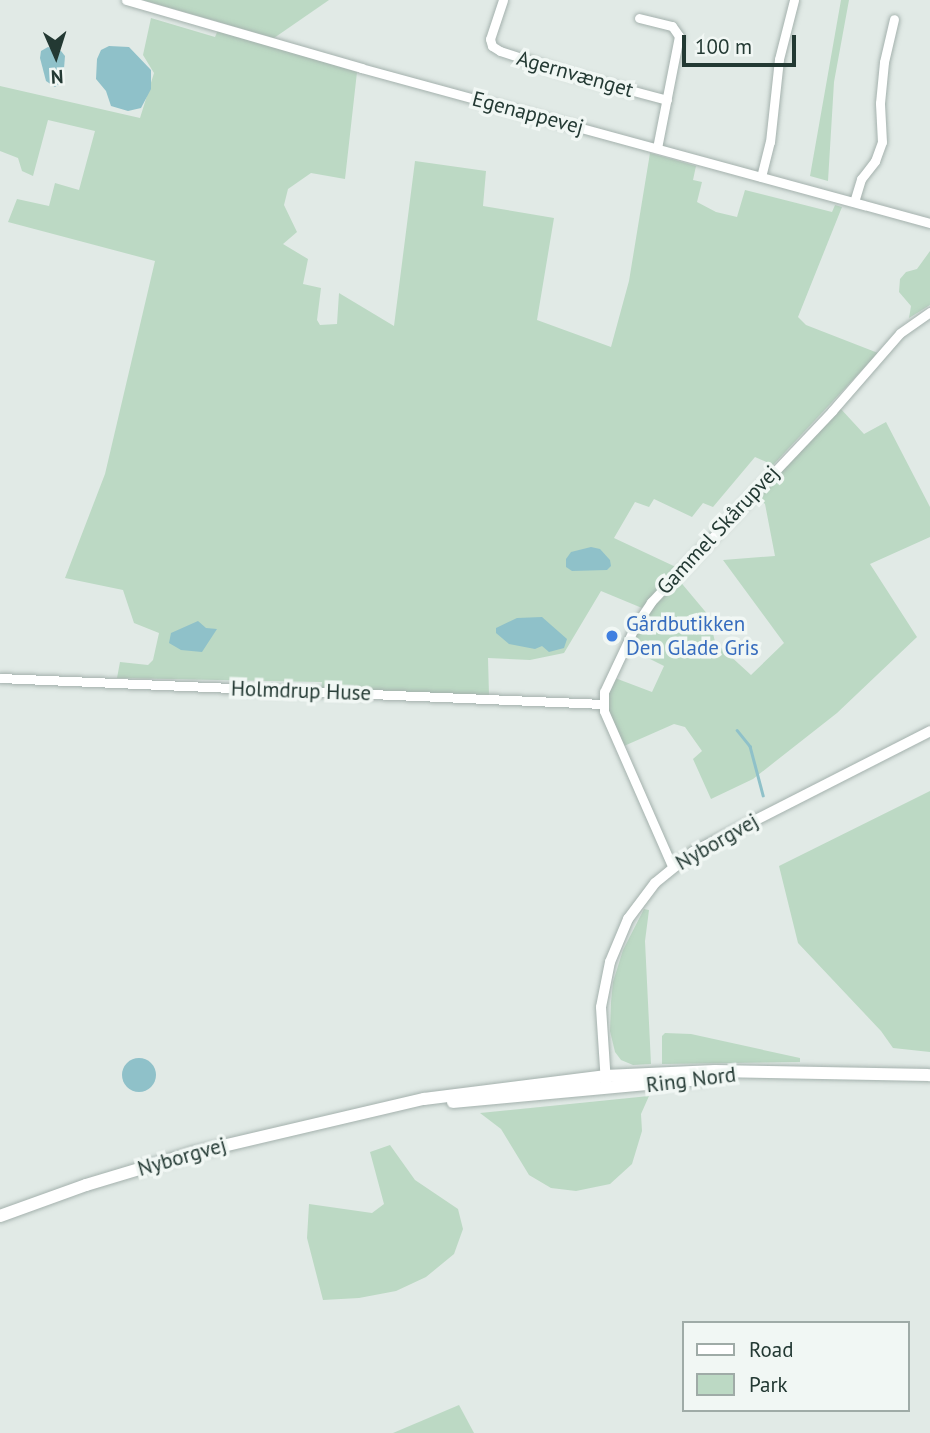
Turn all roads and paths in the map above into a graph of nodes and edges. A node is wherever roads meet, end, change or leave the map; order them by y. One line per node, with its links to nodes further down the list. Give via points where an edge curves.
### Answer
1 (127, 0): 7 (street, Egenappevej)
2 (503, 0): 6 (street, Agernvænget, via 490,38 500,51)
3 (794, 0): 8 (street, via 779,59 770,142)
4 (639, 18): 6 (street, via 672,26 679,36)
5 (894, 19): 9 (street, via 880,103 882,142)
6 (667, 100): 7 (street)
7 (657, 148): 8 (street, Egenappevej)
8 (761, 177): 9 (street, Egenappevej)
9 (854, 202): 10 (street, Egenappevej)
10 (930, 223)
11 (930, 312): 13 (street, Gammel Skårupvej, via 900,333 652,602 635,626)
12 (0, 678): 13 (street, Holmdrup Huse)
13 (602, 704): 15 (street)
14 (930, 731): 15 (street, Nyborgvej, via 715,839)
15 (672, 866): 17 (street, Nyborgvej, via 640,900 610,962 601,1007)
16 (930, 1074): 17 (main road, Ring Nord, via 776,1071)
17 (606, 1083): 18 (main road, Nyborgvej, via 368,1112 193,1153)
18 (0, 1216)

